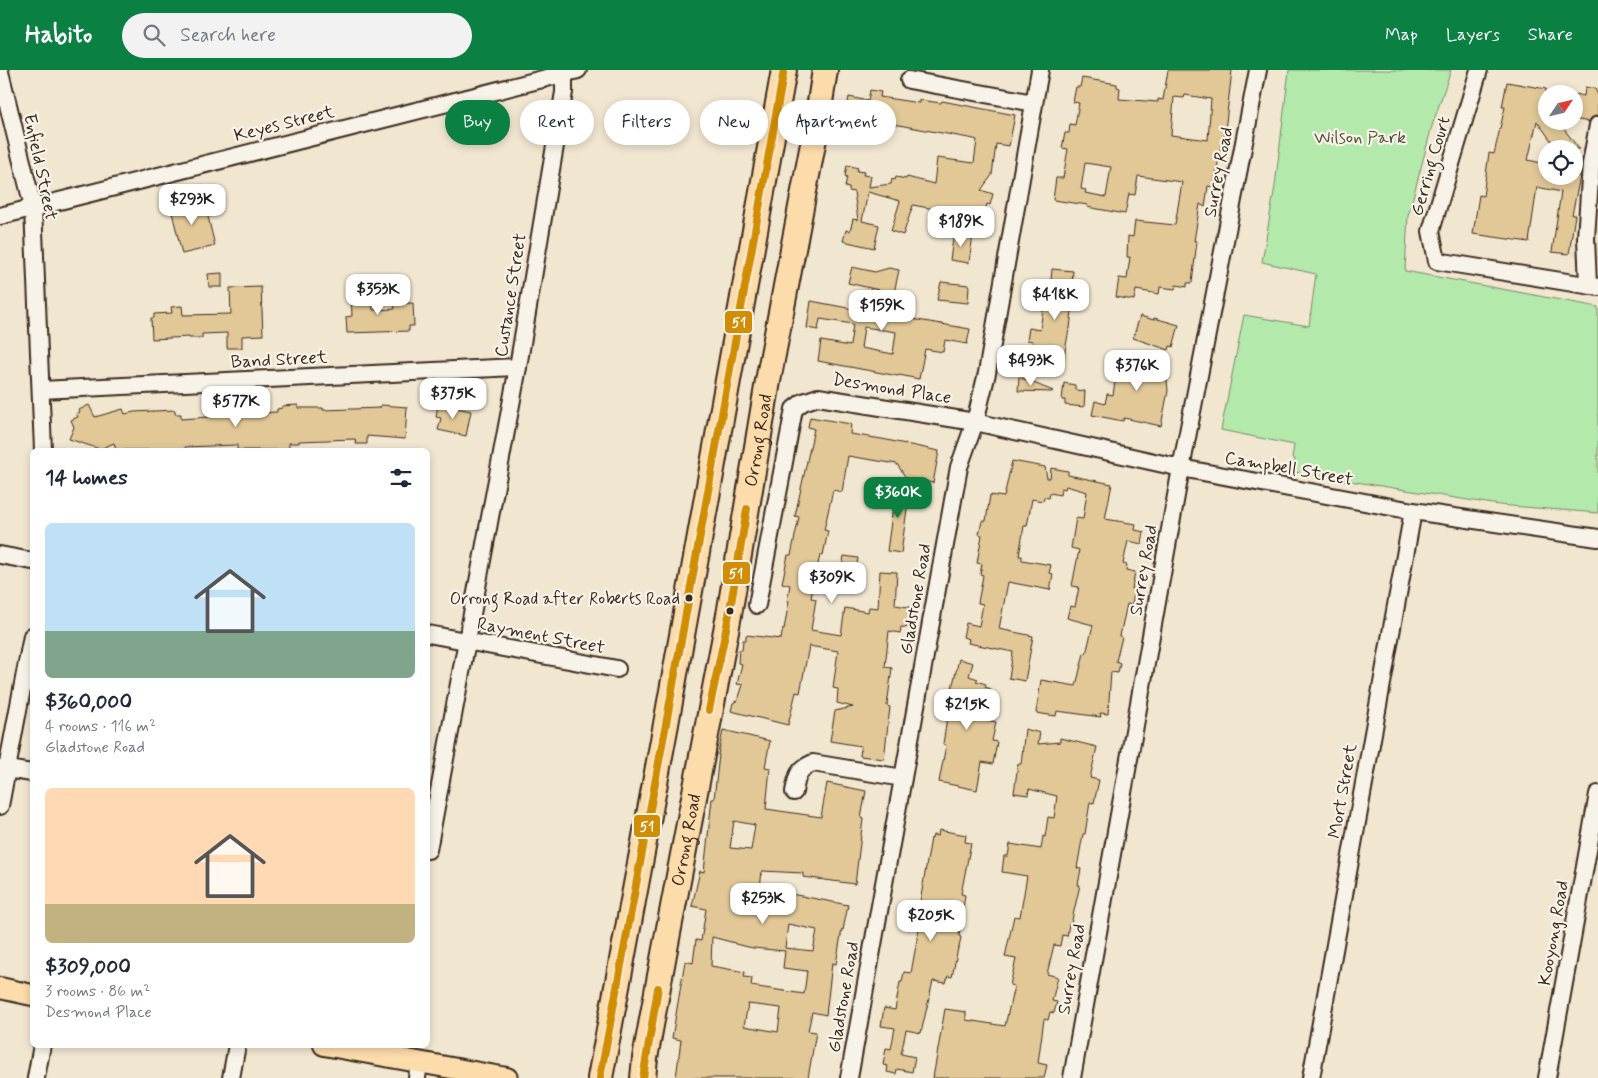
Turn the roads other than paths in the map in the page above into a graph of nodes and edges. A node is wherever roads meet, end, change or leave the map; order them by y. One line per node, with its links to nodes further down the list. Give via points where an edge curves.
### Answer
1 (784, 70): 48 (highway)
2 (825, 70): 44 (highway, Orrong Road, via 729,614)
3 (1040, 70): 9 (street, Gladstone Road)
4 (1258, 70): 20 (street, Surrey Road)
5 (1479, 70): 15 (street, Gerring Court, via 1431,231 1437,261)
6 (569, 71): 12 (street, Keyes Street); 16 (street, Custance Street)
7 (0, 72): 12 (street, Enfield Street)
8 (909, 80): 9 (street)
9 (1034, 103): 18 (street, Gladstone Road, via 987,374)
10 (1598, 125): 11 (street)
11 (1595, 164): 14 (street)
12 (33, 207): 13 (street, Keyes Street); 17 (street, Enfield Street)
13 (0, 216)
14 (1592, 240): 15 (street)
15 (1593, 286)
16 (518, 367): 17 (street, Band Street); 27 (street, Custance Street)
17 (42, 390): 19 (street, Enfield Street)
18 (975, 422): 20 (street, Campbell Street); 25 (street, Desmond Place, via 818,397 794,409); 32 (street, Gladstone Road, via 959,467)
19 (43, 448)
20 (1181, 468): 21 (street, Campbell Street); 50 (street, Surrey Road)
21 (1414, 511): 22 (street, Campbell Street); 51 (street, Mort Street)
22 (1598, 538)
23 (0, 555): 24 (street)
24 (30, 560)
25 (757, 605)
26 (430, 634): 27 (street, Rayment Street)
27 (467, 642): 29 (street, Rayment Street); 36 (street, Custance Street)
28 (30, 647): 30 (street, via 17,720)
29 (617, 669)
30 (3, 768): 31 (street); 35 (street)
31 (30, 773)
32 (903, 778): 33 (street, via 813,763 803,767 798,774); 49 (street, Gladstone Road)
33 (794, 792)
34 (1598, 794): 52 (street, Kooyong Road)
35 (0, 806)
36 (430, 838)
37 (0, 988): 38 (main road)
38 (30, 995)
39 (41, 1048): 45 (street)
40 (236, 1048): 46 (street)
41 (356, 1048): 42 (main road)
42 (389, 1051): 43 (main road)
43 (418, 1071): 47 (main road)
44 (641, 1071)
45 (36, 1078)
46 (231, 1078)
47 (507, 1078)
48 (600, 1078)
49 (849, 1078)
50 (1072, 1078)
51 (1311, 1078)
52 (1547, 1078)

